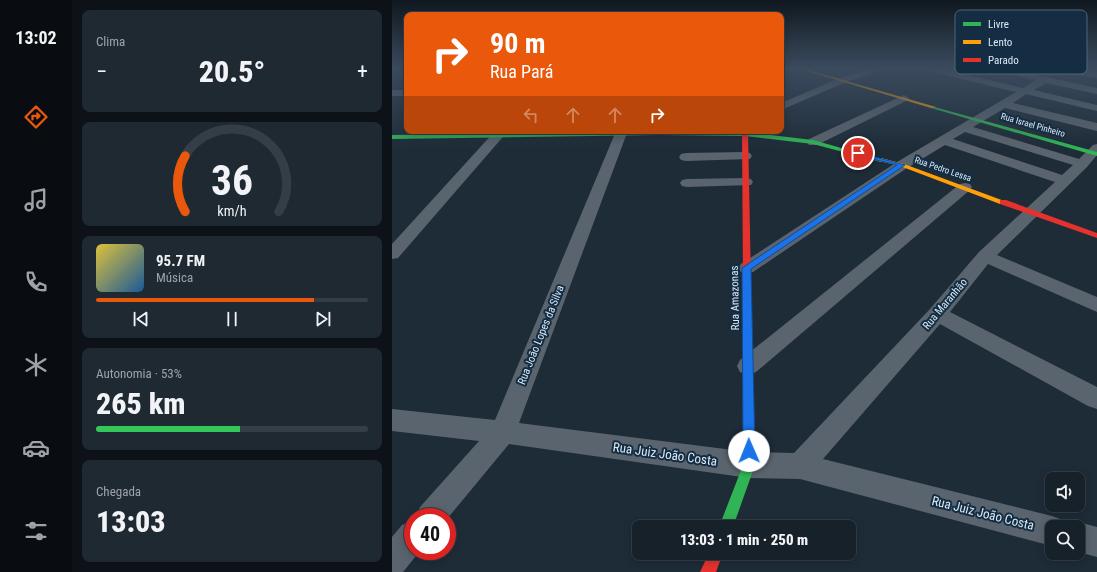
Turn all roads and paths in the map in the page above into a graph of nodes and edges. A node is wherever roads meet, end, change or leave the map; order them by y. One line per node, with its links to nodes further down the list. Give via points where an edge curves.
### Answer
1 (807, 96): 7 (street)
2 (896, 96): 5 (street, Rua Israel Pinheiro)
3 (1017, 96): 6 (street)
4 (1045, 96): 8 (street)
5 (904, 98): 9 (street, Rua Israel Pinheiro); 19 (street)
6 (1004, 104): 9 (street); 10 (street)
7 (784, 106)
8 (1097, 108)
9 (978, 120): 11 (street); 20 (street, Rua Israel Pinheiro)
10 (1097, 127)
11 (964, 128): 18 (street); 23 (street)
12 (473, 134): 17 (street, Rua Pedro Lessa)
13 (499, 134): 31 (street)
14 (621, 134): 39 (street, Rua João Lopes da Silva)
15 (745, 134): 21 (street, Rua Amazonas)
16 (753, 134): 19 (street, Rua Pedro Lessa)
17 (392, 137)
18 (943, 140): 24 (street); 25 (street)
19 (814, 142): 24 (street, Rua Pedro Lessa)
20 (1096, 152): 23 (street, Rua Maranhão)
21 (745, 156): 22 (street); 26 (street, Rua Amazonas)
22 (686, 157)
23 (1082, 164): 25 (street, Rua Maranhão)
24 (902, 165): 28 (street, Rua Pedro Lessa); 33 (street)
25 (1065, 181): 29 (street, Rua Maranhão)
26 (746, 182): 27 (street); 33 (street, Rua Amazonas)
27 (686, 183)
28 (965, 187): 29 (street, Rua Pedro Lessa); 36 (street)
29 (1032, 212): 30 (street, Rua Pedro Lessa); 32 (street, Rua Maranhão)
30 (1097, 236)
31 (392, 254)
32 (985, 256): 34 (street); 35 (street, Rua Maranhão)
33 (747, 268): 36 (street, Rua Amazonas)
34 (1097, 305)
35 (937, 314): 37 (street); 41 (street, Rua Maranhão)
36 (748, 366): 40 (street, Rua Amazonas)
37 (1097, 399)
38 (392, 420): 39 (street, Rua Juiz João Costa)
39 (503, 432): 40 (street, Rua Juiz João Costa); 42 (street, Rua João Lopes da Silva)
40 (749, 465): 41 (street, Rua Juiz João Costa); 43 (street)
41 (800, 466): 44 (street, Rua Juiz João Costa)
42 (438, 508)
43 (729, 520)
44 (1045, 529)
45 (1085, 539): 46 (street)
46 (1097, 542)
47 (404, 547): 49 (street)
48 (713, 560): 50 (street)
49 (392, 561)
50 (708, 572)

